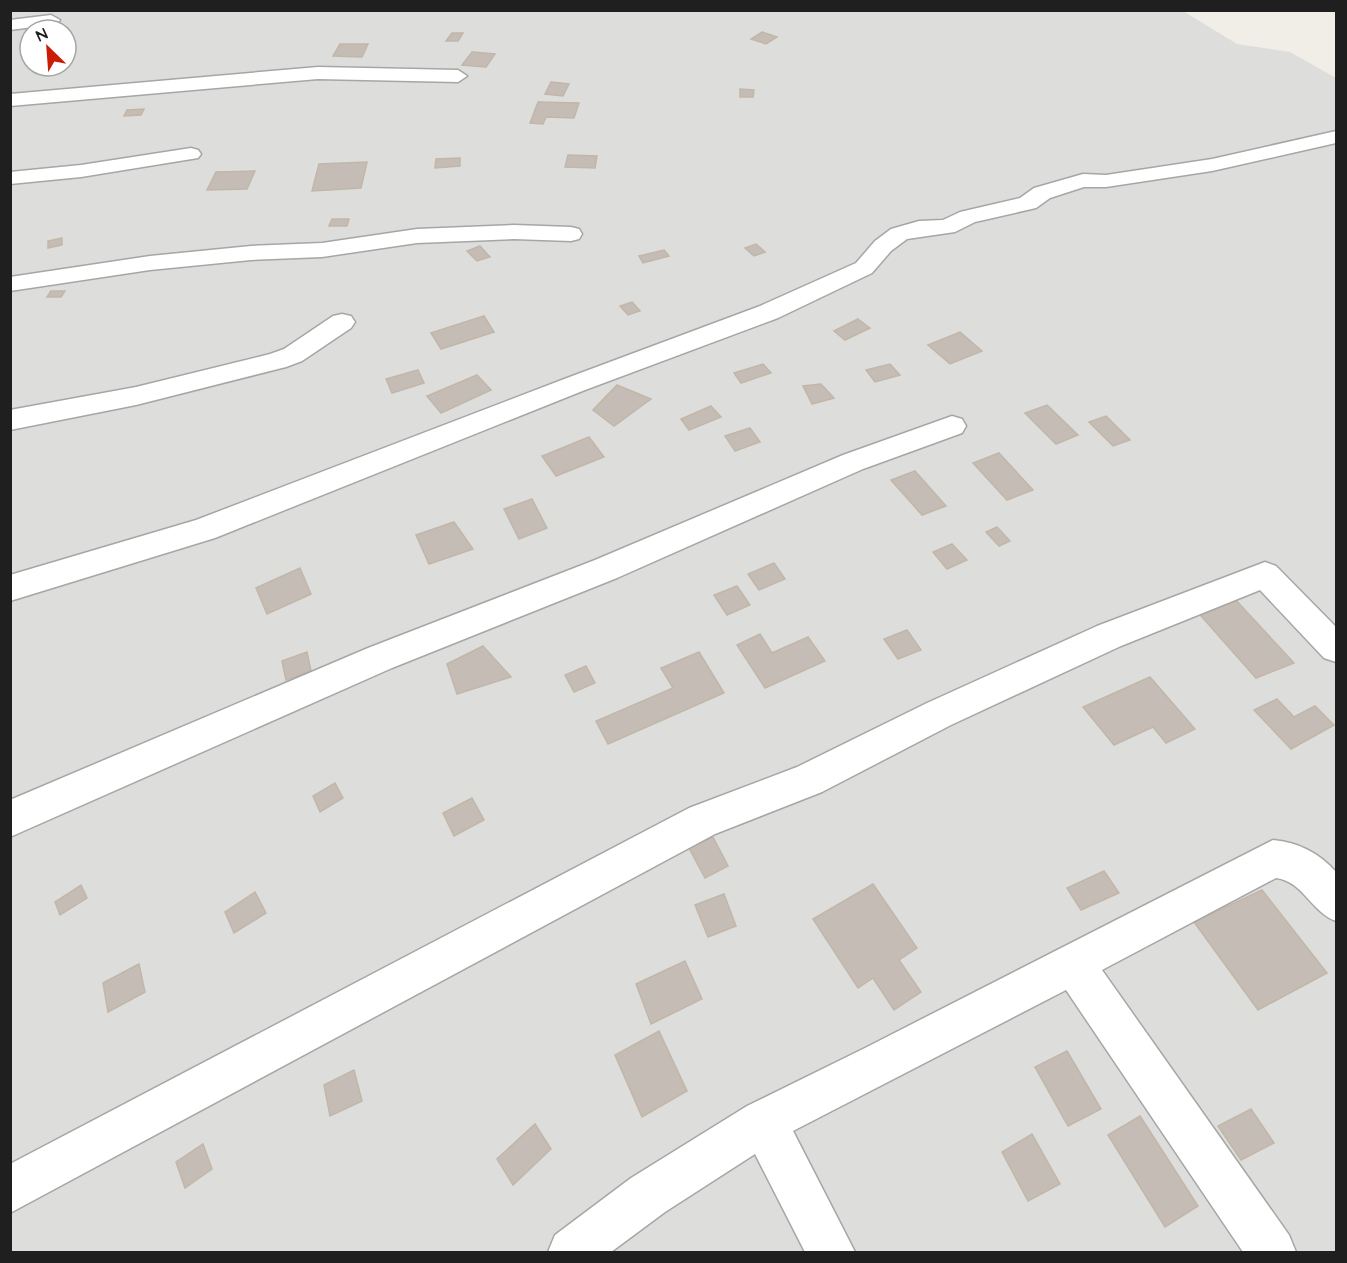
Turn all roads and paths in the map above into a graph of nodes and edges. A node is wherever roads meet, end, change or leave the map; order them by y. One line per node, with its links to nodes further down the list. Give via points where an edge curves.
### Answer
1 (458, 76): 2 (street, via 318,73)
2 (10, 100)
3 (1336, 136): 11 (street, via 1212,165 1106,181 1083,180 1042,193 1028,203 969,217 947,227 919,228 899,234 864,268 769,312 204,530)
4 (192, 154): 5 (street)
5 (10, 178)
6 (571, 234): 7 (street, via 417,236 321,250 150,263)
7 (10, 284)
8 (342, 322): 9 (street, via 293,355 277,361 136,396)
9 (10, 420)
10 (952, 426): 13 (street, via 853,462 606,569 380,658)
11 (10, 588)
12 (1336, 648): 17 (street, via 1265,575 1109,636 939,714 809,780 702,821)
13 (10, 819)
14 (1336, 902): 15 (street, via 1299,865 1290,859 1273,859)
15 (1073, 964): 16 (street); 20 (street)
16 (763, 1122): 18 (street, via 648,1195); 19 (street)
17 (10, 1190)
18 (572, 1252)
19 (831, 1252)
20 (1272, 1252)

